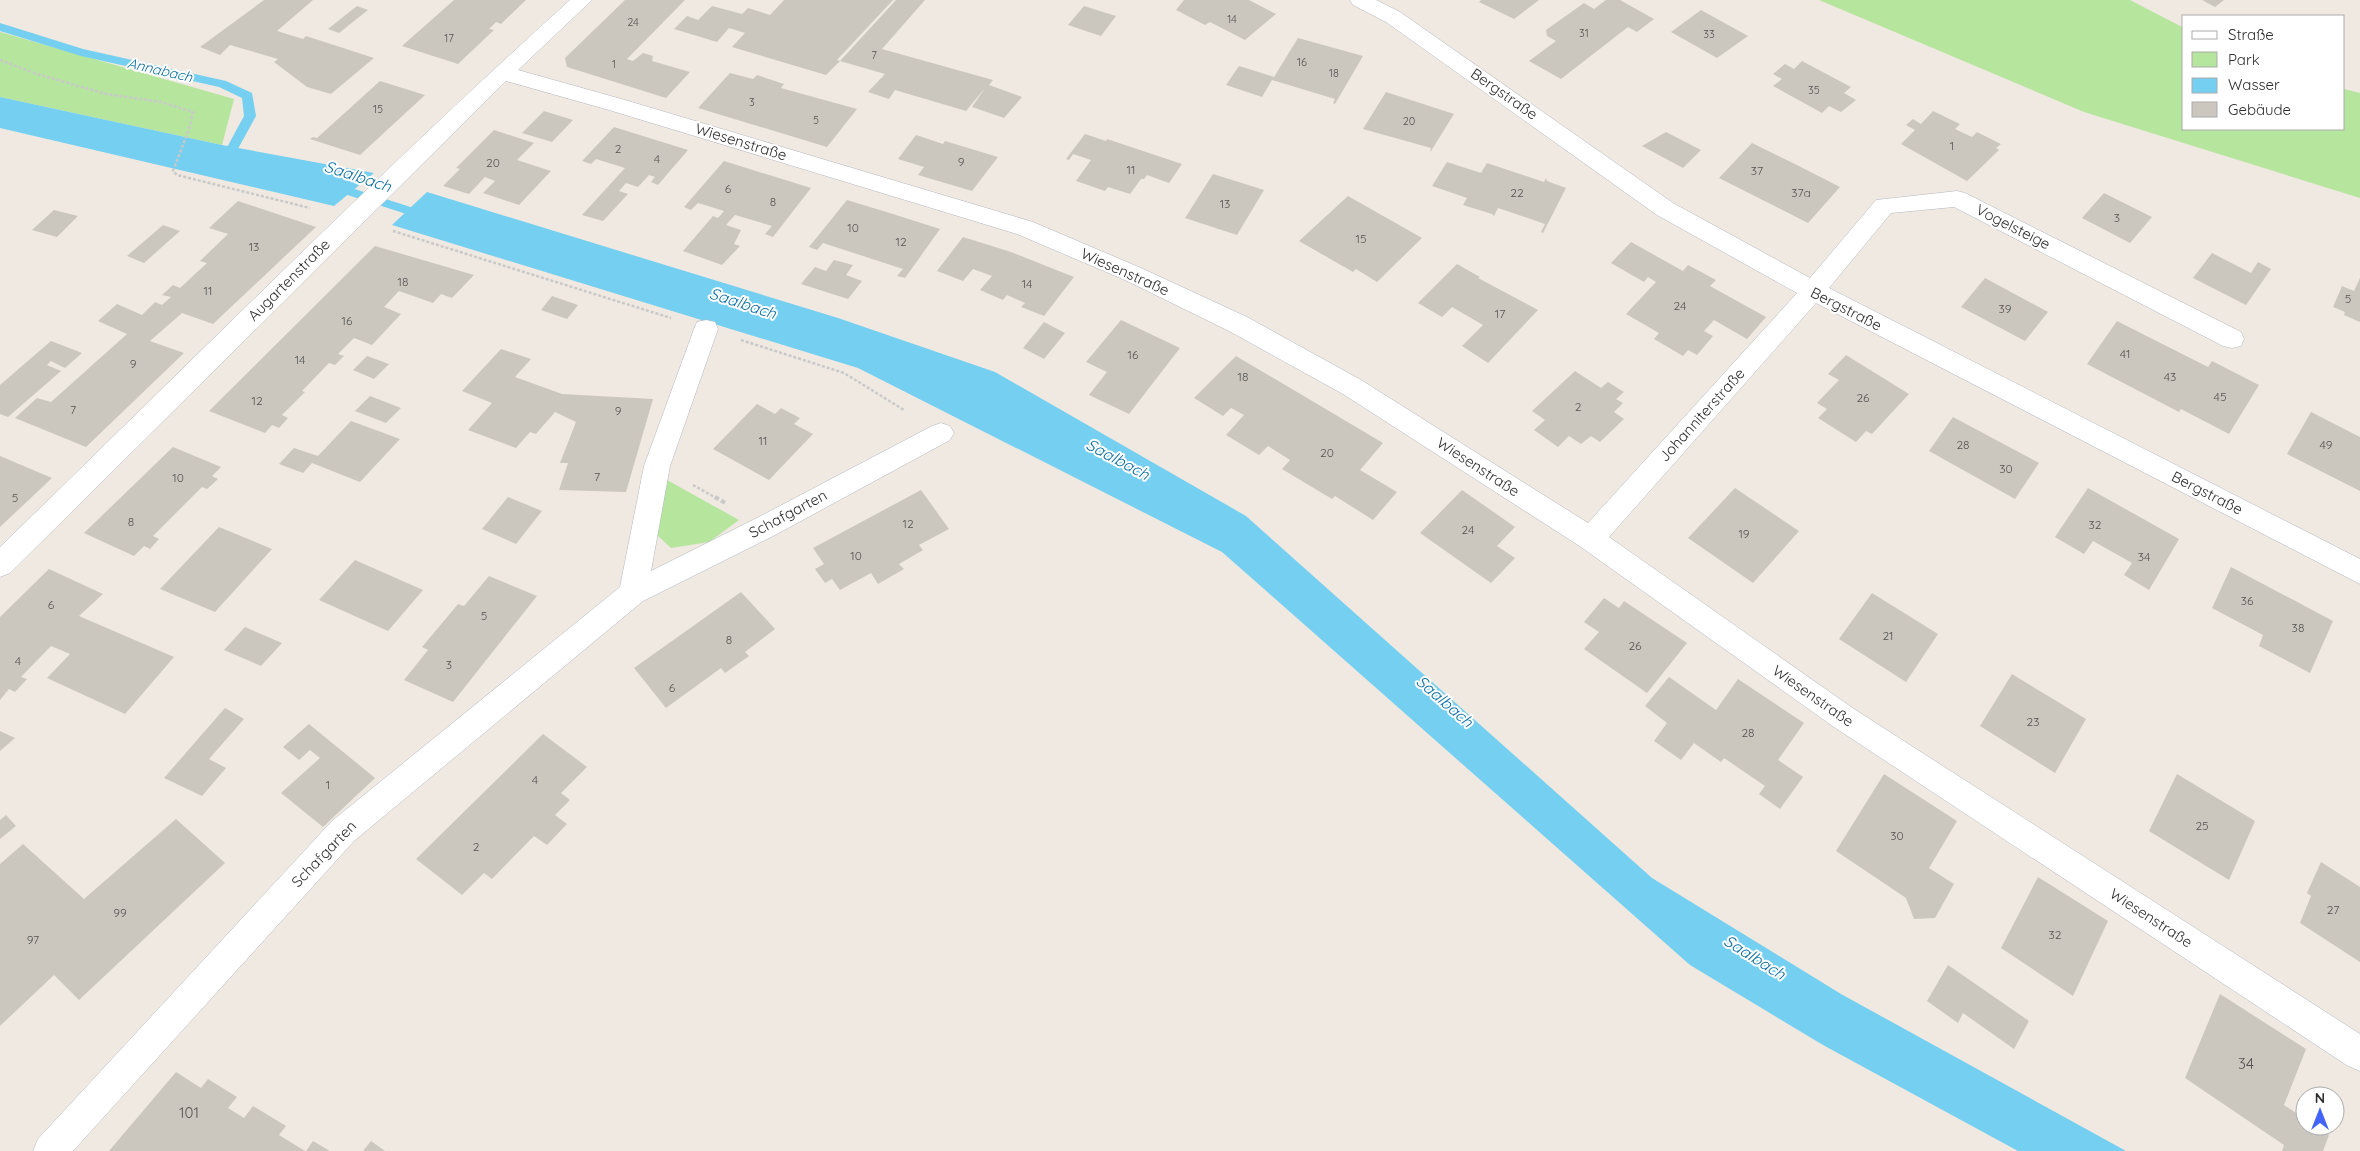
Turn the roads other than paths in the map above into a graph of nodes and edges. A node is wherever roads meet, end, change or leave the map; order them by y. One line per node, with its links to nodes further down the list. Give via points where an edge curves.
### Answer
1 (582, 0): 3 (street, Augartenstraße)
2 (1360, 0): 4 (street, Bergstraße, via 1393,17 1665,209)
3 (502, 73): 8 (street, Wiesenstraße, via 1025,228 1124,270 1238,324 1352,386); 9 (street, Augartenstraße)
4 (1813, 292): 6 (street, Vogelsteige, via 1884,206 1957,199); 8 (street, Johanniterstraße); 10 (street, Bergstraße)
5 (706, 329): 11 (street, via 657,466)
6 (2232, 339)
7 (941, 433): 11 (street, Schafgarten)
8 (1591, 540): 12 (street, Wiesenstraße, via 1844,718)
9 (0, 565)
10 (2360, 572)
11 (633, 593): 13 (street, Schafgarten, via 343,831)
12 (2360, 1054)
13 (50, 1151)

